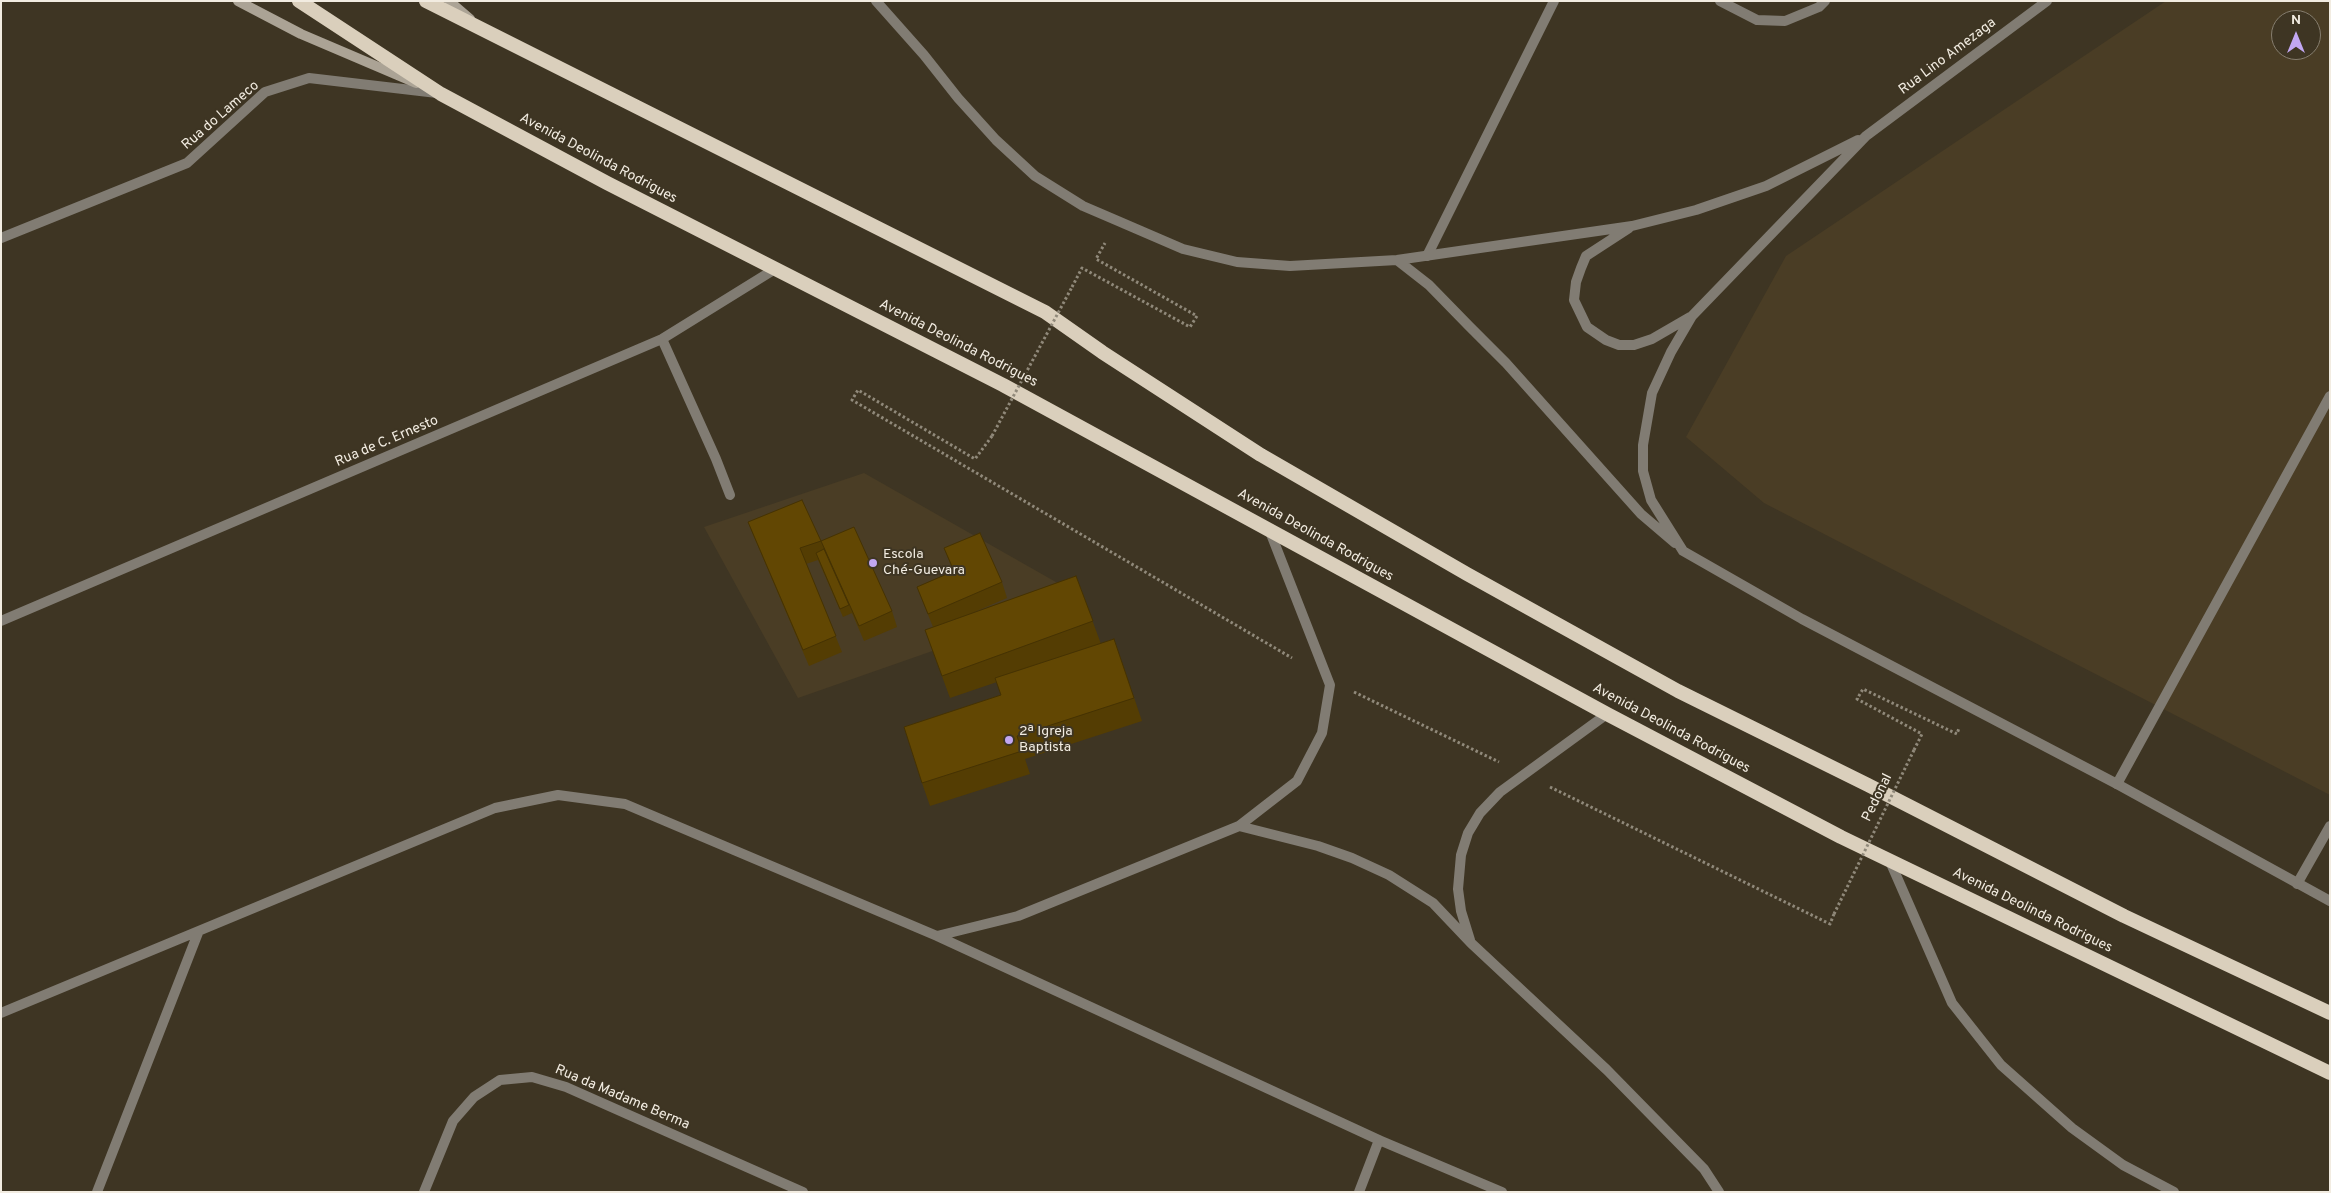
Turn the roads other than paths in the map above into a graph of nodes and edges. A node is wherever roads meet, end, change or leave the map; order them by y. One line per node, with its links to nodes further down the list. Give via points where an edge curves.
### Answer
1 (238, 1): 11 (main road, via 301,34)
2 (299, 1): 11 (highway, Avenida Deolinda Rodrigues)
3 (426, 1): 10 (highway)
4 (449, 1): 10 (main road)
5 (876, 1): 16 (street, via 996,140 1036,176 1083,206 1183,249 1237,262 1290,266)
6 (1554, 1): 15 (street)
7 (1720, 1): 8 (street, via 1757,20 1785,21)
8 (1826, 1)
9 (2047, 1): 12 (street, Rua Lino Amezaga)
10 (484, 31): 36 (highway, via 1046,312 1261,455 1678,691 2124,916)
11 (441, 94): 14 (street, Rua do Lameco, via 309,78 265,92 186,163); 17 (highway, Avenida Deolinda Rodrigues)
12 (1866, 136): 13 (street, via 1766,186 1696,210); 18 (street)
13 (1632, 226): 15 (street); 18 (street, via 1586,256 1576,282 1574,300 1587,328 1619,345 1634,345 1652,339)
14 (1, 238)
15 (1427, 256): 16 (street)
16 (1397, 260): 23 (street, via 1429,285 1506,363 1640,514)
17 (775, 269): 19 (street, Rua de C. Ernesto); 22 (highway, Avenida Deolinda Rodrigues, via 1003,385)
18 (1692, 316): 23 (street, via 1670,352 1652,394 1643,445 1643,471 1650,500)
19 (662, 339): 21 (street); 24 (street, Rua de C. Ernesto)
20 (2330, 396): 26 (street)
21 (730, 495)
22 (1269, 529): 25 (highway, Avenida Deolinda Rodrigues); 27 (street, via 1330,685 1322,734 1297,781)
23 (1683, 551): 26 (street, via 1802,619)
24 (1, 621)
25 (1607, 714): 29 (highway, Avenida Deolinda Rodrigues); 34 (street, via 1500,792 1480,813 1468,833 1458,889)
26 (2117, 784): 30 (street)
27 (1239, 826): 33 (street, via 1018,916); 34 (street, via 1318,846 1389,875 1433,903)
28 (2330, 826): 30 (street)
29 (1889, 859): 37 (highway, Avenida Deolinda Rodrigues); 45 (street, via 1952,1003 2001,1065 2072,1128 2116,1160)
30 (2297, 884): 31 (street)
31 (2330, 901)
32 (198, 933): 33 (street, via 495,808 558,795 625,804); 35 (street); 39 (street)
33 (937, 936): 38 (street)
34 (1471, 943): 44 (street, via 1621,1084 1704,1169)
35 (1, 1013)
36 (2330, 1013)
37 (2330, 1073)
38 (1379, 1140): 42 (street); 43 (street)
39 (97, 1192)
40 (424, 1192): 41 (street, Rua da Madame Berma, via 453,1121 474,1097 500,1080 532,1077 566,1087)
41 (803, 1192)
42 (1358, 1192)
43 (1502, 1192)
44 (1719, 1192)
45 (2174, 1192)

